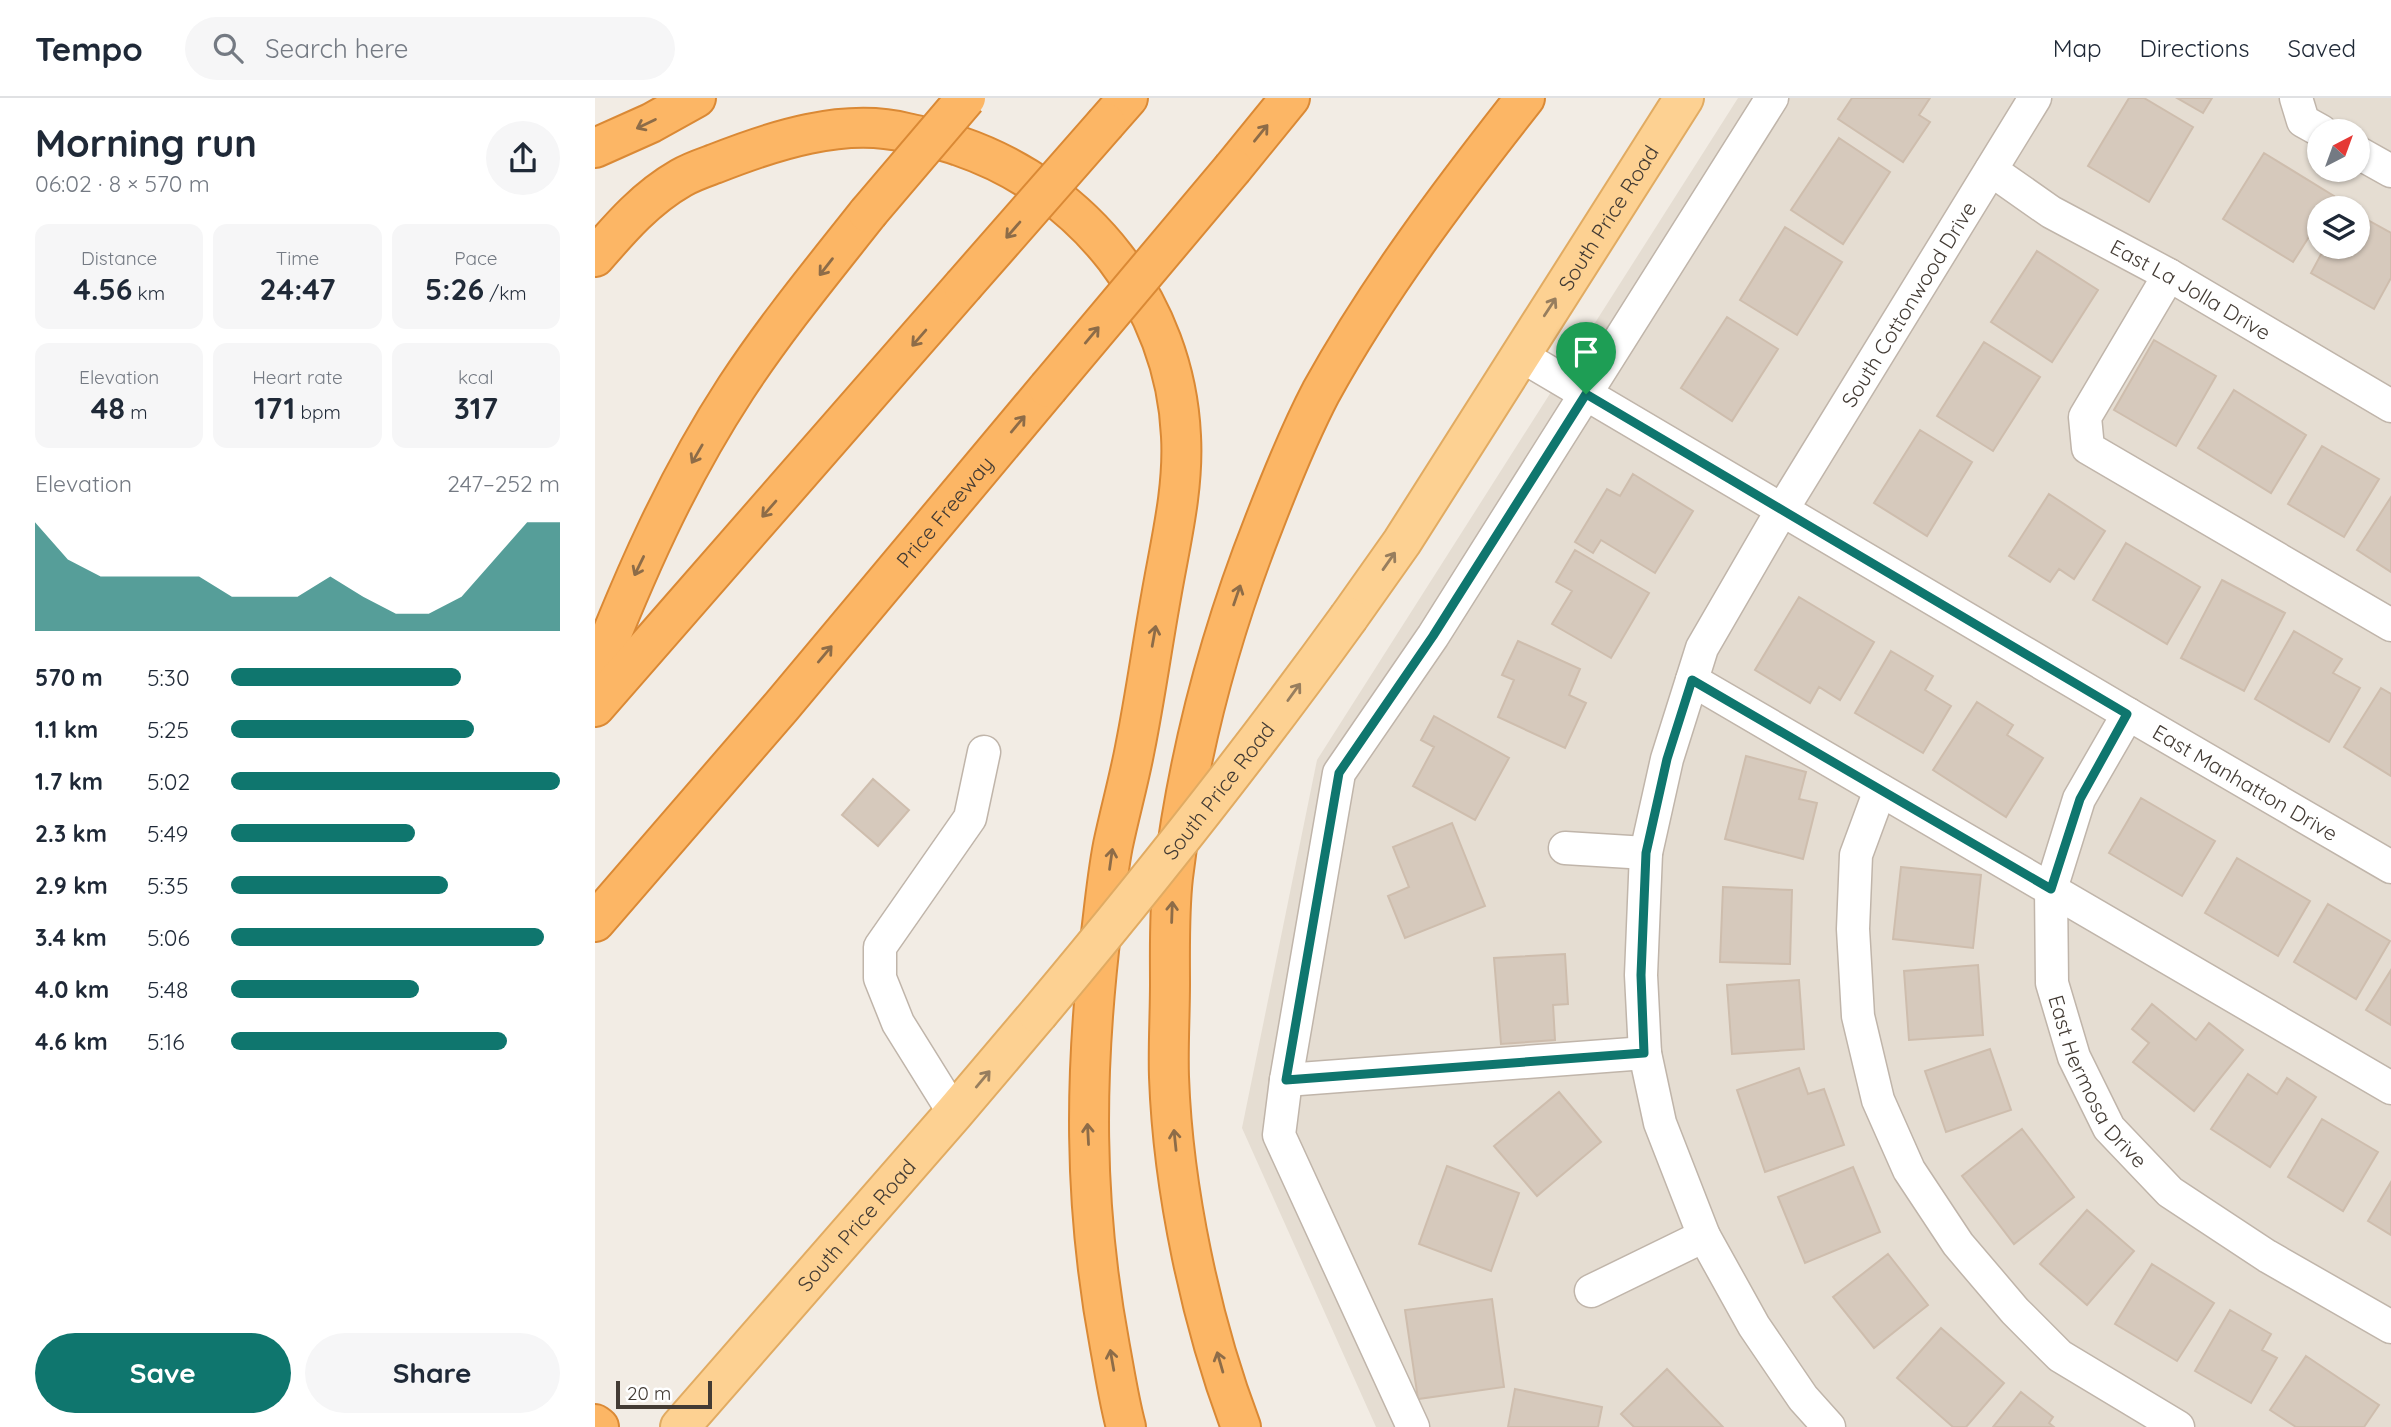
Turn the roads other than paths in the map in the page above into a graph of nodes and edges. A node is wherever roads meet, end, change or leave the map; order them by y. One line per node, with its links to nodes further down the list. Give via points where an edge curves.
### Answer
1 (696, 98): 11 (highway, one-way to 11)
2 (966, 98): 22 (highway, one-way to 22, bridge, via 867,213 743,378 669,505 629,588)
3 (1290, 98): 25 (highway, Price Freeway, one-way to 3, bridge)
4 (1525, 98): 46 (highway, one-way to 4, via 1204,1307 1180,1195 1169,1078 1173,879 1204,707 1246,567 1321,394 1418,238)
5 (1684, 98): 17 (main road, South Price Road, one-way to 5)
6 (1772, 98): 18 (street)
7 (2035, 98): 13 (street, South Cottonwood Drive)
8 (2295, 98): 10 (street)
9 (1117, 111): 24 (highway, one-way to 24, bridge)
10 (2307, 123)
11 (595, 148)
12 (2370, 159): 14 (street)
13 (1990, 170): 16 (street, East La Jolla Drive, via 2051,212); 20 (street, South Cottonwood Drive)
14 (2391, 171)
15 (595, 257): 45 (highway, one-way to 15, via 1103,1311 1087,1120 1092,1009 1113,846 1135,748 1181,484 1176,394 1166,348 1152,314 1098,235 1060,201 1009,168 960,146 899,130 853,128 801,136 746,151 682,177 631,215)
16 (2169, 275): 19 (street, East La Jolla Drive); 21 (street, via 2085,417 2088,448)
17 (1520, 355): 18 (street, East Manhatton Drive); 38 (main road, South Price Road, one-way to 17, bridge, via 1243,762 1402,541)
18 (1586, 394): 20 (street, East Manhatton Drive); 36 (street, via 1433,636 1339,773)
19 (2391, 406)
20 (1782, 510): 23 (street, South Cottonwood Drive, via 1702,648); 26 (street, East Manhatton Drive)
21 (2391, 625)
22 (595, 676)
23 (1692, 680): 28 (street); 30 (street, South Cottonwood Drive, via 1667,759)
24 (595, 707)
25 (781, 707): 33 (highway, Price Freeway); 34 (highway)
26 (2127, 714): 31 (street, East Manhatton Drive); 32 (street, East Hermosa Drive, via 2080,799)
27 (984, 752): 38 (street, via 970,818 880,947 880,978 898,1023)
28 (1880, 790): 32 (street); 49 (street, via 1856,855 1853,929 1858,1016 1878,1100 1909,1170 1958,1244 2060,1356)
29 (1565, 848): 30 (street)
30 (1646, 853): 35 (street, South Cottonwood Drive, via 1641,975)
31 (2391, 867)
32 (2051, 889): 37 (street); 41 (street, East Hermosa Drive, via 2052,982 2074,1057 2109,1128 2170,1192 2267,1256)
33 (595, 922)
34 (595, 951)
35 (1644, 1053): 36 (street); 39 (street, South Cottonwood Drive, via 1660,1123)
36 (1286, 1080): 47 (street, via 1279,1135)
37 (2391, 1088)
38 (954, 1113): 44 (main road, South Price Road)
39 (1704, 1236): 40 (street); 48 (street, South Cottonwood Drive, via 1761,1336)
40 (1591, 1291)
41 (2391, 1327)
42 (595, 1423): 43 (highway)
43 (599, 1427)
44 (680, 1427)
45 (1126, 1427)
46 (1241, 1427)
47 (1413, 1427)
48 (1829, 1427)
49 (2178, 1427)

